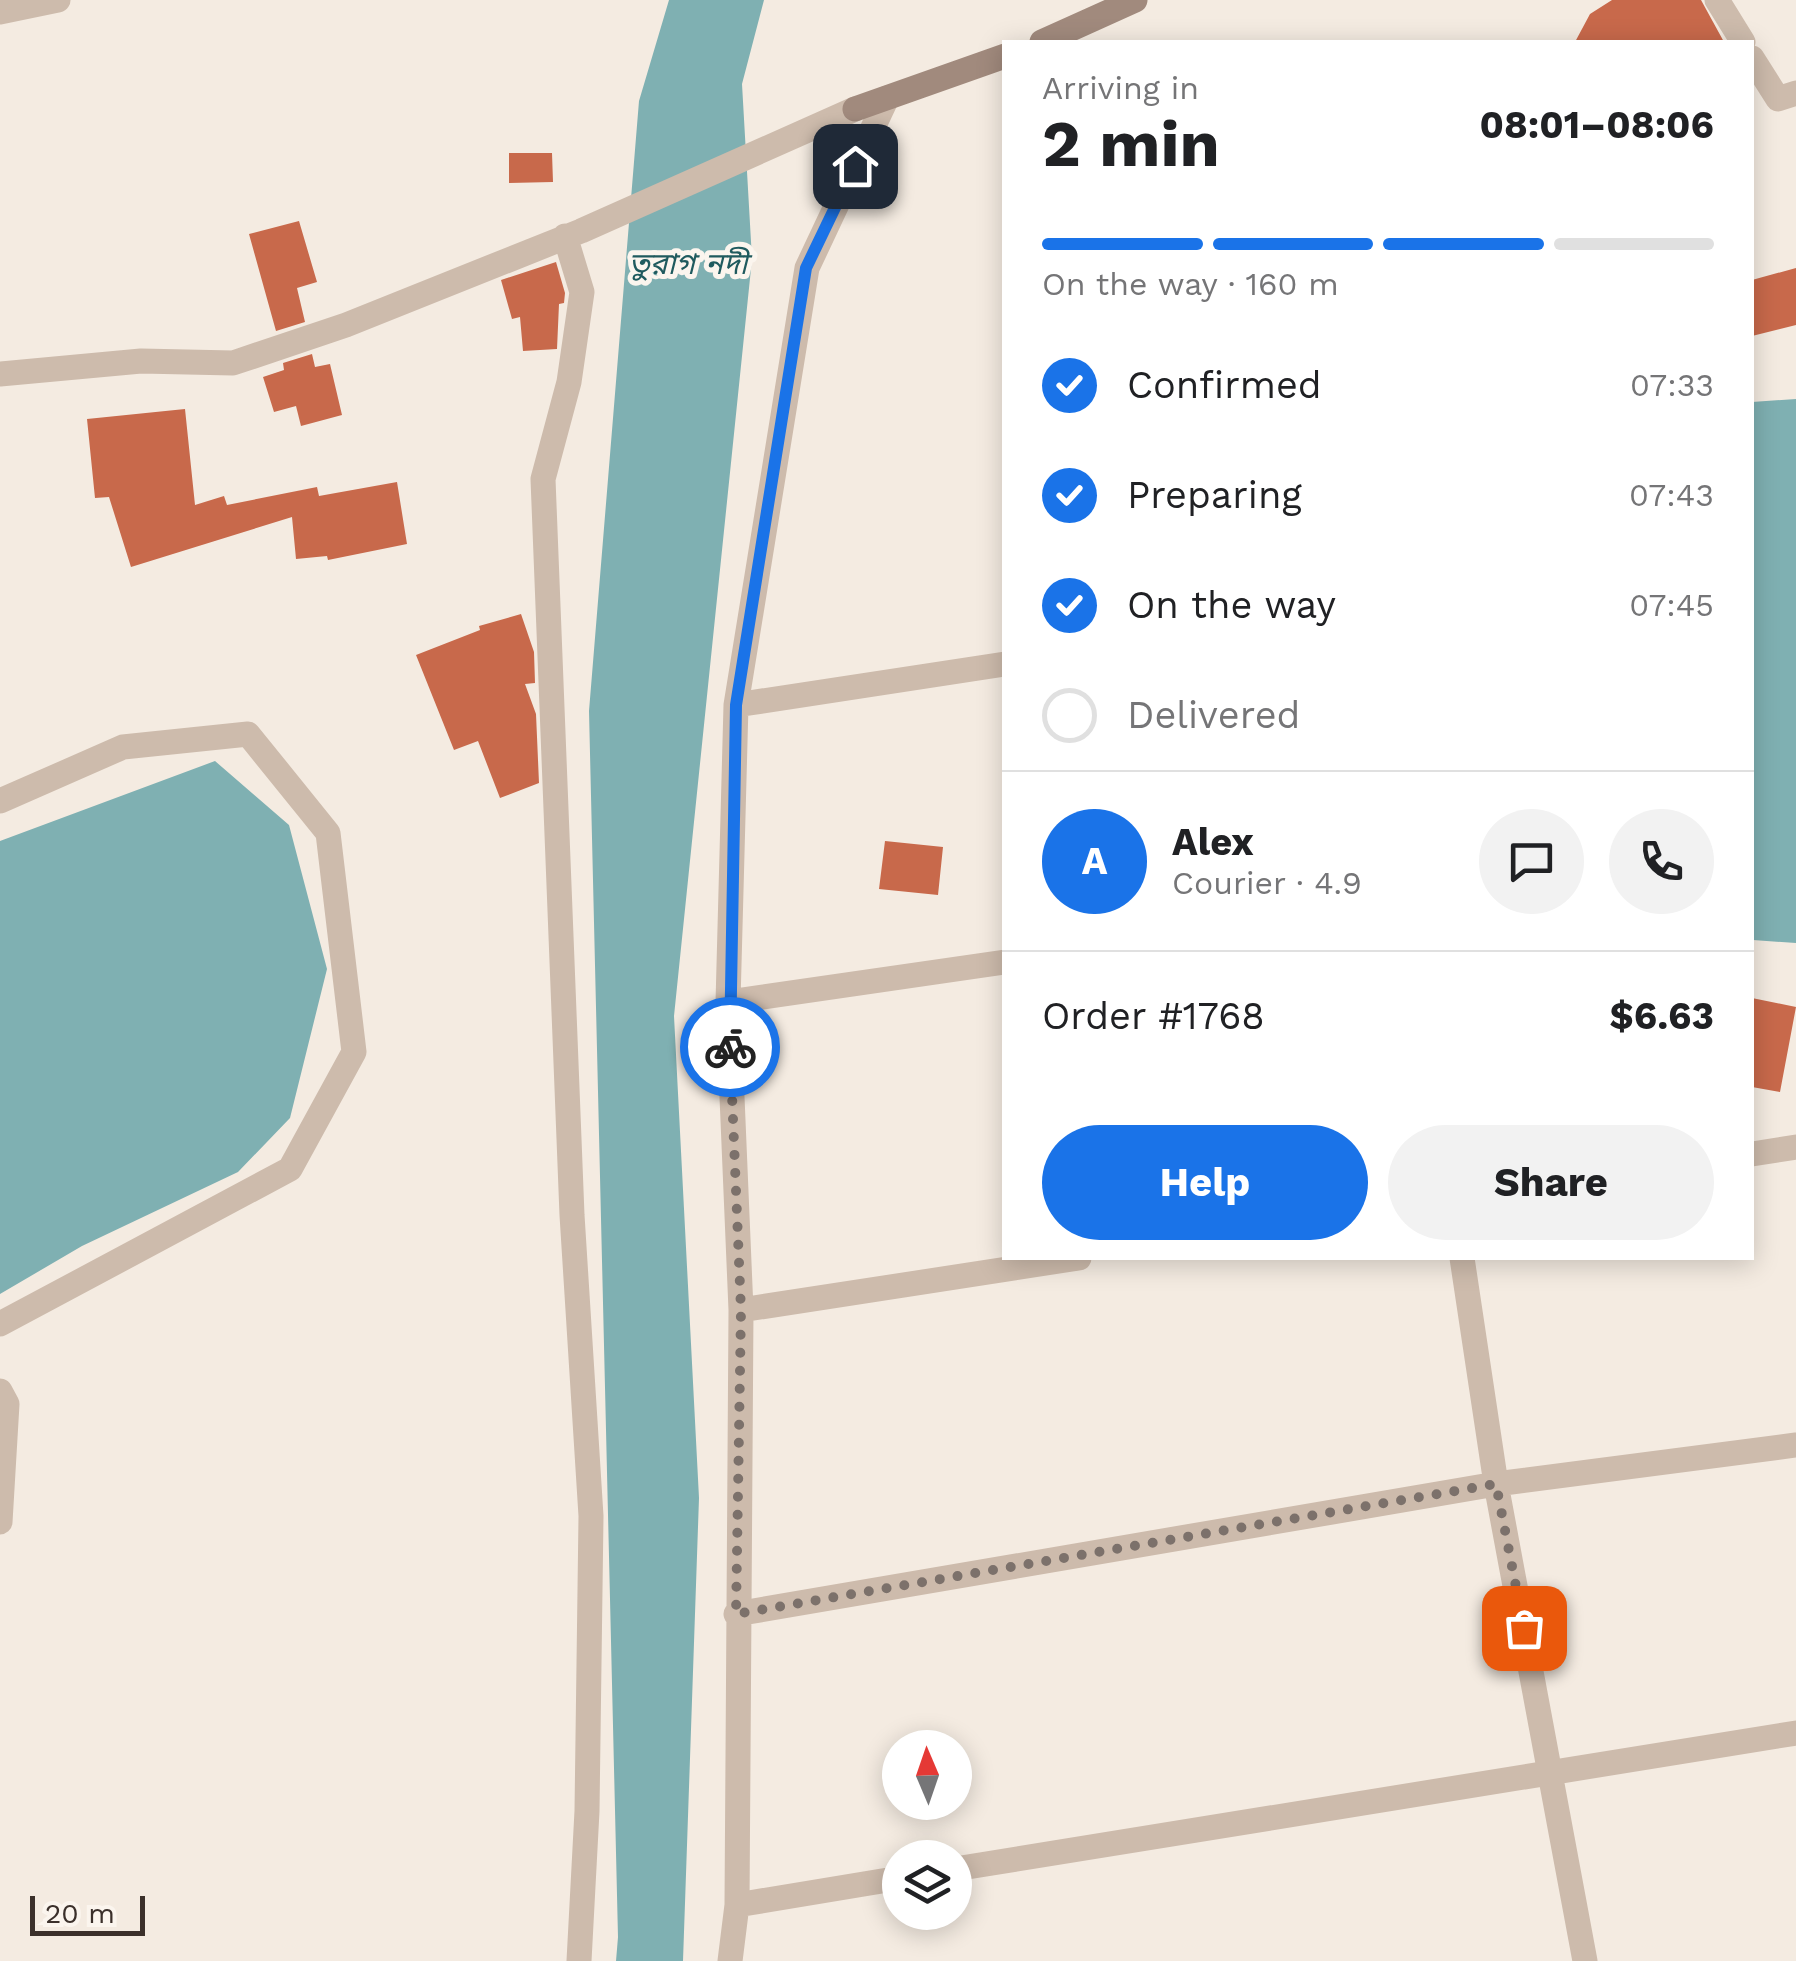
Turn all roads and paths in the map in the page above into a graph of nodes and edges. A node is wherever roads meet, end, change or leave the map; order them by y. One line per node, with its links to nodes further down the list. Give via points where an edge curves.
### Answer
1 (58, 0): 4 (street)
2 (1136, 0): 5 (street)
3 (1716, 0): 6 (street)
4 (0, 12)
5 (1046, 40)
6 (1742, 40)
7 (1002, 57): 10 (street)
8 (1754, 61): 9 (street, via 1778,99)
9 (1796, 94)
10 (887, 98): 11 (street); 14 (street, via 806,268)
11 (573, 233): 12 (street, via 346,326 233,362 141,361); 34 (street, via 582,292 569,382 543,479 572,1215 591,1516)
12 (0, 374)
13 (1002, 664): 14 (street)
14 (736, 705): 17 (street)
15 (0, 801): 23 (street, via 123,747 248,734 328,833 354,1052 290,1169)
16 (1002, 962): 17 (street)
17 (728, 1002): 22 (street)
18 (1796, 1147): 19 (street)
19 (1754, 1154)
20 (1066, 1260): 22 (street)
21 (1462, 1260): 26 (street)
22 (741, 1310): 28 (street)
23 (0, 1324)
24 (0, 1391): 27 (street, via 7,1404)
25 (1796, 1445): 26 (street)
26 (1496, 1484): 28 (street); 30 (street)
27 (0, 1522)
28 (736, 1614): 33 (street)
29 (1796, 1733): 30 (street)
30 (1552, 1772): 31 (street); 36 (street)
31 (972, 1867)
32 (882, 1881): 33 (street)
33 (736, 1905): 35 (street)
34 (579, 1961)
35 (730, 1961)
36 (1585, 1961)

